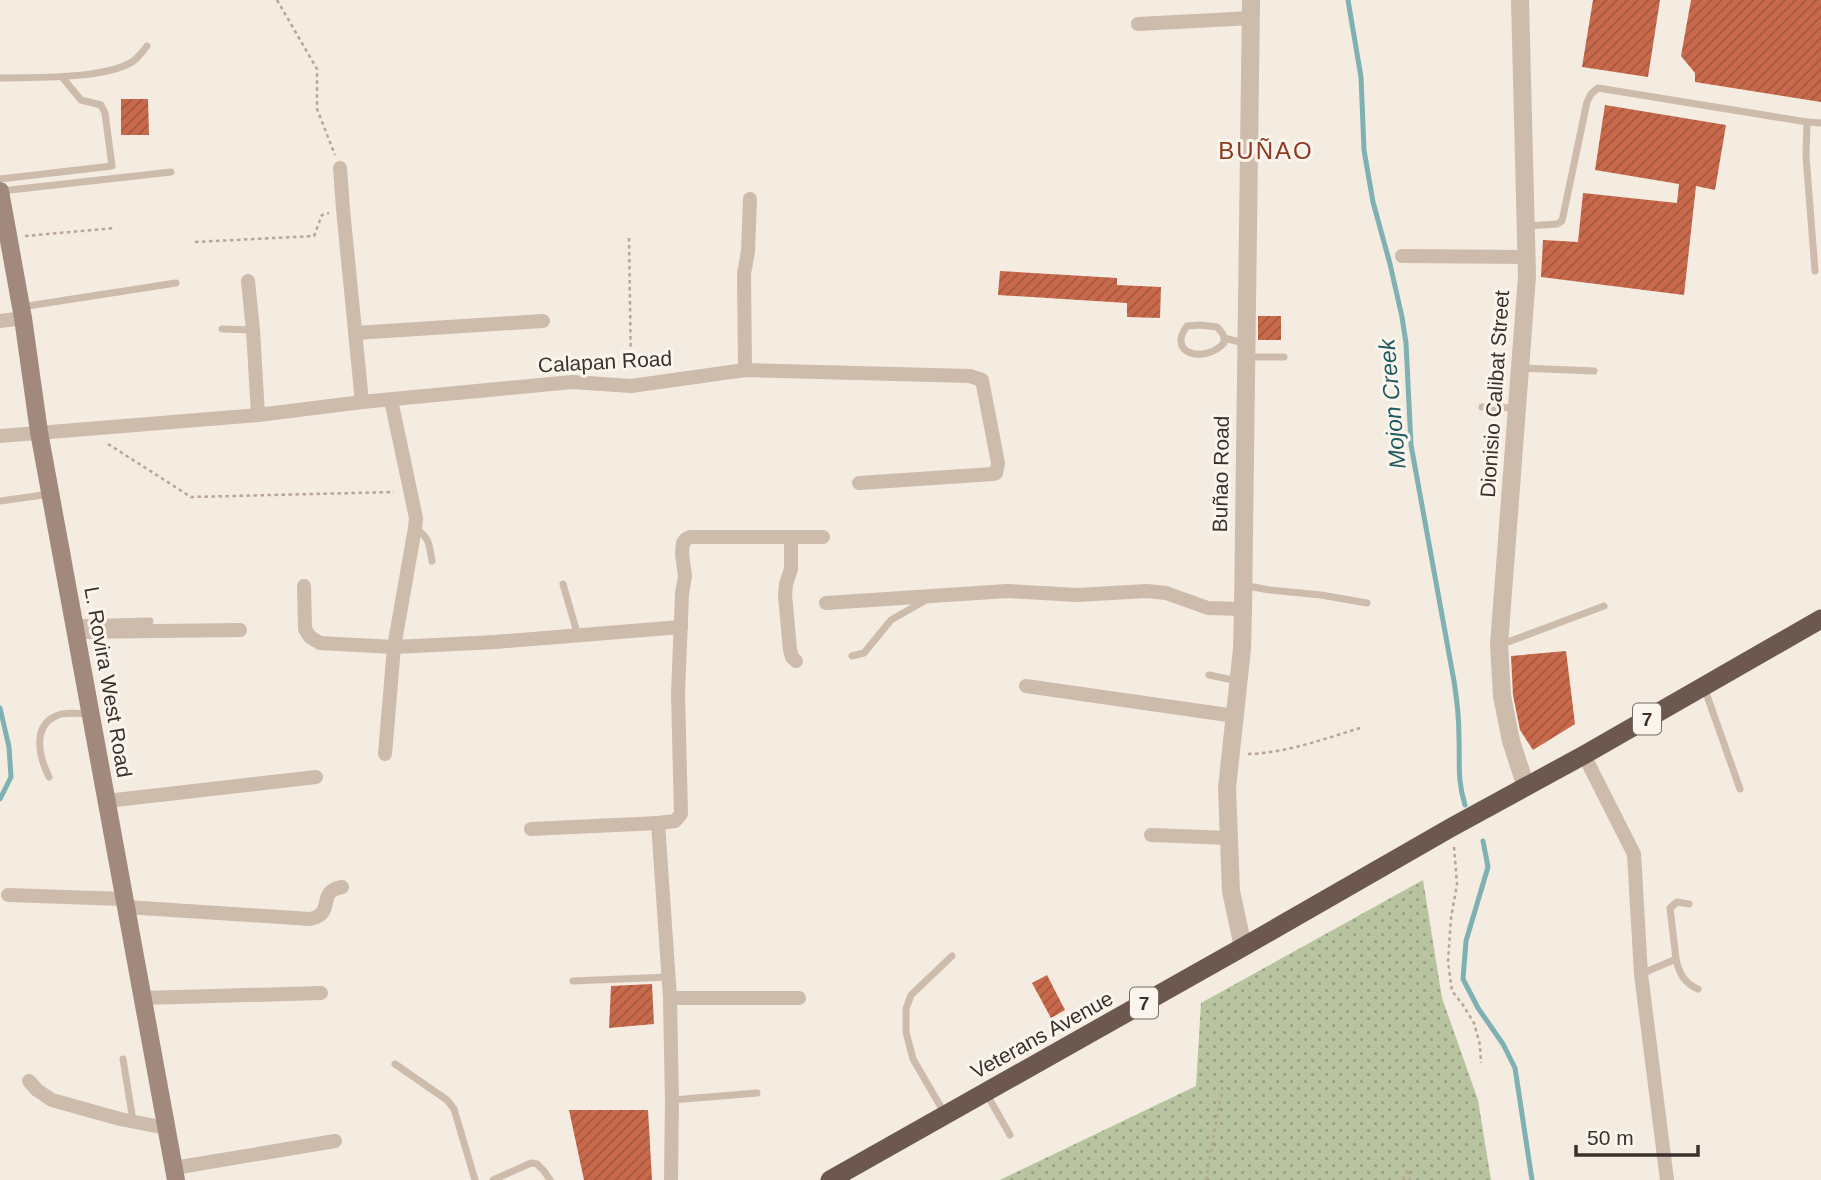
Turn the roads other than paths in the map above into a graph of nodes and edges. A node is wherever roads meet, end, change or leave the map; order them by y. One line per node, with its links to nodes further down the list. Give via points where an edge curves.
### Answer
1 (1520, 0): 14 (street, Dionisio Calibat Street)
2 (1251, 9): 3 (street); 27 (street, Buñao Road)
3 (1138, 24)
4 (147, 46): 5 (lane, via 135,60 118,68)
5 (62, 77): 6 (lane); 11 (lane, via 81,100 101,105 112,166)
6 (0, 78)
7 (1807, 122): 8 (lane); 14 (lane, via 1598,88 1587,102 1562,221); 17 (lane)
8 (1821, 123)
9 (340, 168): 25 (street)
10 (171, 172): 12 (lane)
11 (0, 178)
12 (0, 191): 20 (main road, L. Rovira West Road)
13 (750, 199): 30 (street, via 744,266)
14 (1526, 226): 16 (street, Dionisio Calibat Street)
15 (1402, 256): 16 (street)
16 (1527, 257): 29 (street, Dionisio Calibat Street)
17 (1815, 271)
18 (248, 281): 24 (street)
19 (176, 283): 20 (lane)
20 (22, 313): 21 (street); 37 (main road, L. Rovira West Road)
21 (0, 321)
22 (542, 321): 25 (street)
23 (222, 329): 24 (lane)
24 (253, 330): 36 (street)
25 (355, 333): 33 (street)
26 (1224, 338): 26 (lane, via 1215,352 1199,355 1190,354 1182,342 1190,325 1217,327); 27 (lane)
27 (1246, 350): 28 (lane); 47 (street, Buñao Road)
28 (1284, 357)
29 (1520, 368): 31 (lane); 35 (street, Dionisio Calibat Street)
30 (746, 370): 32 (street, Calapan Road, via 631,386 572,382); 39 (street, Calapan Road, via 982,380 996,473)
31 (1594, 371)
32 (391, 400): 33 (street, Calapan Road); 42 (street)
33 (362, 402): 36 (street, Calapan Road)
34 (1482, 407): 35 (lane)
35 (1517, 408): 60 (street, Dionisio Calibat Street)
36 (258, 415): 37 (street, Calapan Road)
37 (39, 432): 38 (street, Calapan Road); 40 (main road, L. Rovira West Road)
38 (0, 436)
39 (859, 483)
40 (51, 494): 41 (lane); 57 (main road, L. Rovira West Road)
41 (0, 501)
42 (415, 528): 45 (lane, via 429,542); 61 (street)
43 (791, 537): 44 (street); 56 (street, via 686,539); 63 (street, via 785,595 790,650)
44 (824, 537)
45 (432, 561)
46 (563, 584): 59 (lane)
47 (1242, 584): 51 (lane); 53 (street, Buñao Road)
48 (304, 586): 61 (street, via 305,629 310,637 320,643)
49 (933, 596): 50 (street); 53 (street, via 1147,591 1208,608); 62 (lane, via 891,620 864,653)
50 (826, 603)
51 (1367, 603)
52 (1604, 606): 60 (lane)
53 (1243, 609): 65 (street, Buñao Road)
54 (1821, 619): 67 (highway, 7)
55 (149, 621): 57 (lane)
56 (681, 627): 59 (street); 77 (street, via 681,814 675,821)
57 (75, 628): 58 (street); 68 (main road, L. Rovira West Road)
58 (240, 630)
59 (578, 636): 61 (street)
60 (1499, 645): 74 (street, Dionisio Calibat Street, via 1502,696)
61 (394, 647): 70 (street)
62 (852, 656)
63 (796, 660)
64 (1209, 675): 65 (lane)
65 (1238, 681): 69 (street, Buñao Road)
66 (1026, 686): 69 (street)
67 (1704, 686): 71 (highway, 7); 75 (lane)
68 (91, 714): 72 (lane, via 66,713 45,724 39,748); 76 (main road, L. Rovira West Road)
69 (1234, 716): 80 (street, Buñao Road, via 1227,788)
70 (386, 754)
71 (1584, 755): 74 (highway, 7); 88 (street, via 1634,854)
72 (49, 777)
73 (316, 777): 76 (street)
74 (1526, 787): 85 (highway, Veterans Avenue / 7)
75 (1740, 789)
76 (107, 801): 83 (main road, L. Rovira West Road)
77 (658, 823): 78 (street); 89 (street)
78 (531, 829)
79 (1151, 835): 80 (street)
80 (1229, 838): 85 (street, Buñao Road, via 1231,891)
81 (342, 887): 83 (street, via 330,891 325,909 310,919)
82 (8, 895): 83 (street)
83 (125, 903): 93 (main road, L. Rovira West Road)
84 (1689, 904): 87 (lane, via 1677,902 1670,908)
85 (1243, 947): 99 (highway, Veterans Avenue / 7)
86 (952, 956): 102 (lane, via 911,995 906,1009 913,1059)
87 (1676, 959): 88 (lane); 91 (lane, via 1685,982)
88 (1641, 974): 113 (street)
89 (669, 977): 90 (lane); 94 (street)
90 (573, 981)
91 (1698, 989)
92 (321, 993): 93 (street)
93 (143, 998): 104 (main road, L. Rovira West Road)
94 (670, 998): 95 (street); 101 (street)
95 (800, 998)
96 (122, 1059): 103 (lane)
97 (395, 1064): 108 (lane, via 454,1109)
98 (29, 1081): 103 (street, via 52,1100)
99 (986, 1092): 102 (highway, Veterans Avenue / 7); 105 (lane)
100 (757, 1093): 101 (lane)
101 (672, 1100): 111 (street)
102 (945, 1115): 112 (highway, Veterans Avenue / 7)
103 (133, 1122): 104 (street)
104 (166, 1128): 107 (main road, L. Rovira West Road)
105 (1010, 1135)
106 (335, 1141): 107 (street)
107 (175, 1174)
108 (475, 1180)
109 (493, 1180): 110 (lane, via 531,1163)
110 (550, 1180)
111 (671, 1180)
112 (830, 1180)
113 (1667, 1180)

